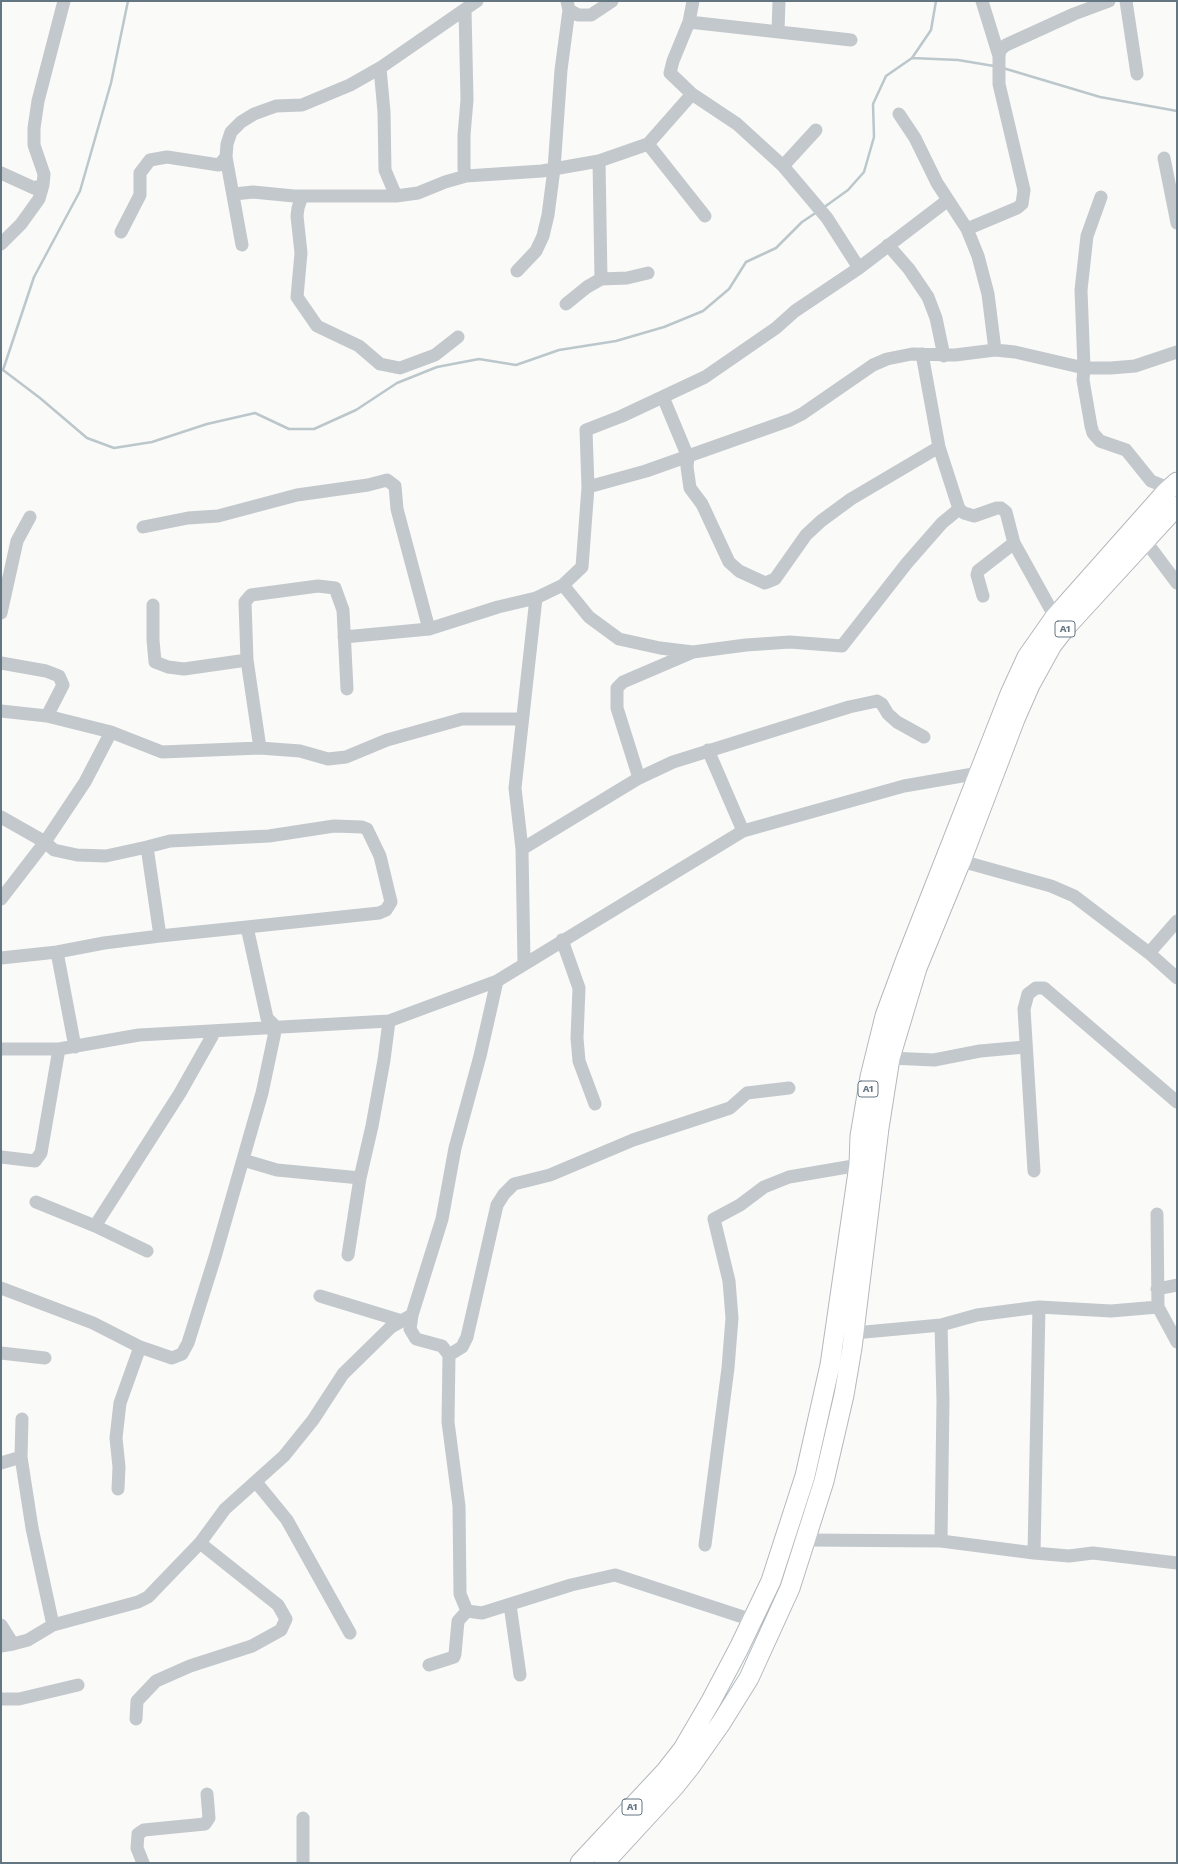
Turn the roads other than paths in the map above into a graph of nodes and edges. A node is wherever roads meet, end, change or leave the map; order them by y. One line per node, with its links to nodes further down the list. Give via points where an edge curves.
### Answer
1 (64, 1): 28 (street, via 38,101 34,128 34,145 43,169)
2 (477, 1): 10 (street)
3 (612, 1): 9 (street, via 591,15 578,15)
4 (693, 1): 11 (street)
5 (779, 1): 12 (street)
6 (982, 1): 14 (street)
7 (1110, 1): 14 (street, via 1074,14 1006,45 1000,50)
8 (1126, 1): 16 (street)
9 (568, 6): 25 (street)
10 (465, 10): 15 (street); 27 (street)
11 (689, 22): 12 (street); 17 (street, via 670,73)
12 (778, 31): 13 (street)
13 (851, 40)
14 (998, 60): 36 (street, via 998,78 1023,184 1022,204)
15 (380, 68): 21 (street, via 314,101 302,105 276,106 254,114 231,132); 31 (street, via 386,170)
16 (1137, 74)
17 (692, 94): 20 (street); 24 (street, via 737,124)
18 (900, 114): 33 (street)
19 (816, 130): 24 (street)
20 (648, 144): 23 (street); 34 (street)
21 (226, 157): 29 (street); 37 (street, via 219,165 167,157 150,160 140,173 140,195)
22 (1164, 158): 35 (street)
23 (599, 161): 25 (street); 44 (street)
24 (784, 166): 41 (street, via 816,204)
25 (554, 169): 27 (street); 42 (street, via 543,236 532,256)
26 (1, 173): 28 (street, via 34,188)
27 (466, 176): 31 (street, via 418,193)
28 (43, 185): 38 (street, via 39,199)
29 (234, 194): 30 (street, via 269,192); 39 (street)
30 (302, 196): 31 (street); 46 (street, via 297,216 302,253 298,297 317,326 359,346 380,364 400,368 435,355)
31 (396, 196)
32 (1101, 197): 51 (street, via 1087,236 1082,268)
33 (948, 200): 36 (street); 40 (street)
34 (705, 216)
35 (1177, 223)
36 (966, 229): 47 (street, via 978,256 985,281)
37 (121, 232)
38 (1, 244)
39 (242, 245)
40 (888, 245): 41 (street); 50 (street, via 909,269 928,297 936,318)
41 (859, 268): 52 (street, via 705,377)
42 (517, 271)
43 (648, 273): 44 (street, via 627,278)
44 (601, 279): 45 (street)
45 (566, 304)
46 (458, 337)
47 (995, 350): 50 (street); 51 (street, via 1015,352)
48 (1177, 352): 51 (street, via 1135,366)
49 (922, 354): 50 (street); 53 (street); 54 (street, via 880,362 790,420)
50 (944, 356)
51 (1084, 368): 56 (street, via 1082,380 1095,437 1126,450 1151,481 1168,488)
52 (663, 397): 54 (street); 55 (street, via 586,430)
53 (940, 447): 54 (street, via 852,499 821,521 806,535 775,579 768,583 739,571 729,562 702,504 690,488); 57 (street)
54 (688, 457): 55 (street)
55 (588, 487): 64 (street, via 582,568)
56 (1173, 494): 60 (highway, A1)
57 (959, 509): 61 (street, via 974,516 1001,508 1006,512); 72 (street, via 942,523 906,563 842,646 790,642)
58 (30, 516): 62 (street, via 16,541)
59 (143, 527): 70 (street, via 188,518 218,516 297,495 387,480 395,486 397,509)
60 (1140, 533): 63 (street); 69 (highway, A1); 90 (highway, A1, via 1045,657 1015,719)
61 (1014, 543): 65 (street, via 978,571); 69 (street)
62 (6, 570): 68 (street)
63 (1177, 583)
64 (563, 585): 66 (street); 72 (street, via 589,617 619,638 660,648)
65 (983, 596)
66 (536, 598): 70 (street); 78 (street)
67 (153, 605): 73 (street, via 155,662 168,667 184,668)
68 (1, 613)
69 (1055, 617): 83 (highway, A1, via 1027,657)
70 (429, 629): 71 (street)
71 (344, 637): 73 (street, via 343,610 335,588 318,586 251,595 245,602); 75 (street)
72 (693, 652): 84 (street, via 624,682 617,688 617,708)
73 (247, 660): 81 (street)
74 (1, 663): 77 (street, via 46,671 59,676 63,685)
75 (347, 690)
76 (1, 710): 77 (street)
77 (47, 716): 79 (street)
78 (521, 719): 81 (street, via 462,719 387,740 337,759 300,751); 89 (street, via 515,788)
79 (111, 732): 81 (street, via 162,752); 87 (street, via 85,782)
80 (924, 738): 82 (street, via 897,722 882,704 871,701)
81 (260, 748)
82 (708, 750): 84 (street, via 673,762); 86 (street)
83 (979, 773): 86 (street, via 904,786); 115 (highway, A1, via 885,1016 870,1077 860,1136)
84 (639, 778): 89 (street)
85 (1, 817): 87 (street)
86 (743, 831): 95 (street)
87 (46, 842): 88 (street, via 54,850 77,855 106,856); 91 (street)
88 (147, 847): 93 (street, via 170,841 269,836 334,826 367,829 380,856 391,902 386,910 379,913); 94 (street)
89 (522, 849): 99 (street)
90 (961, 861): 97 (street, via 1051,886 1074,896); 109 (highway, A1, via 917,968)
91 (1, 899)
92 (1177, 921): 97 (street)
93 (248, 927): 94 (street); 103 (street, via 267,1018)
94 (160, 936): 96 (street, via 104,942)
95 (562, 940): 99 (street); 112 (street, via 578,988 579,1061)
96 (58, 952): 98 (street); 105 (street)
97 (1148, 953): 100 (street)
98 (1, 958)
99 (524, 963): 101 (street)
100 (1177, 978)
101 (496, 981): 102 (street); 129 (street, via 480,1056 455,1148 442,1219)
102 (389, 1021): 103 (street); 117 (street, via 372,1126)
103 (276, 1026): 104 (street); 114 (street, via 262,1093)
104 (215, 1031): 105 (street, via 139,1035); 120 (street, via 180,1093)
105 (75, 1047): 108 (street)
106 (1025, 1047): 109 (street, via 980,1051 934,1060); 111 (street, via 1024,1009 1028,994 1036,988 1044,988); 116 (street)
107 (1, 1049): 108 (street)
108 (59, 1049): 113 (street, via 41,1153 35,1161)
109 (890, 1058): 131 (highway, A1)
110 (789, 1088): 135 (street, via 748,1093 730,1108 633,1140 550,1175 514,1184 497,1205 467,1337 462,1347)
111 (1177, 1102)
112 (595, 1104)
113 (1, 1157)
114 (242, 1160): 117 (street, via 277,1170); 133 (street, via 188,1343 182,1354 172,1358)
115 (859, 1165): 145 (street, via 789,1177 764,1187 740,1205 714,1219 729,1282 732,1318); 150 (highway, A1, via 830,1365 806,1476 771,1581)
116 (1034, 1171)
117 (360, 1178): 122 (street)
118 (36, 1202): 120 (street)
119 (1156, 1214): 125 (street)
120 (95, 1226): 121 (street)
121 (147, 1251)
122 (348, 1255)
123 (1177, 1285): 125 (street)
124 (1, 1288): 133 (street, via 93,1323)
125 (1157, 1289): 128 (street)
126 (320, 1296): 129 (street)
127 (1038, 1307): 128 (street, via 1111,1311); 130 (street, via 977,1315); 146 (street)
128 (1158, 1307): 132 (street)
129 (407, 1318): 135 (street, via 416,1339 442,1346); 140 (street, via 391,1327 343,1374 313,1420 284,1456)
130 (941, 1325): 131 (street); 143 (street)
131 (854, 1333): 142 (highway, A1, via 844,1395 824,1481)
132 (1177, 1342)
133 (140, 1347): 141 (street, via 120,1403 116,1438)
134 (1, 1353): 136 (street)
135 (449, 1354): 149 (street, via 448,1422 460,1506 461,1557 458,1577 460,1594)
136 (45, 1358)
137 (22, 1419): 138 (street)
138 (20, 1456): 139 (street); 152 (street)
139 (1, 1463)
140 (256, 1482): 144 (street, via 225,1509); 153 (street, via 287,1520)
141 (118, 1489)
142 (806, 1540): 143 (street); 165 (highway, A1, via 790,1588 749,1678 734,1703 690,1767)
143 (941, 1541): 146 (street)
144 (200, 1543): 152 (street, via 148,1597); 159 (street, via 278,1605 286,1619 281,1630 252,1646 190,1666 156,1681 137,1701)
145 (705, 1545)
146 (1034, 1553): 147 (street, via 1069,1556 1093,1553)
147 (1177, 1563)
148 (510, 1605): 149 (street, via 482,1613); 150 (street, via 571,1585 615,1575); 156 (street)
149 (467, 1611): 155 (street, via 458,1622 454,1658)
150 (752, 1620): 164 (highway, A1, via 711,1702 682,1749 665,1772)
151 (1, 1625): 154 (street)
152 (53, 1626): 154 (street, via 28,1640)
153 (350, 1633)
154 (7, 1645)
155 (429, 1665)
156 (520, 1676)
157 (78, 1685): 158 (street, via 19,1699)
158 (1, 1700)
159 (136, 1719)
160 (207, 1794): 162 (street, via 209,1818 205,1824 144,1830 138,1834 137,1848)
161 (303, 1818): 163 (street)
162 (143, 1863)
163 (304, 1863)
164 (580, 1863)
165 (604, 1863)

